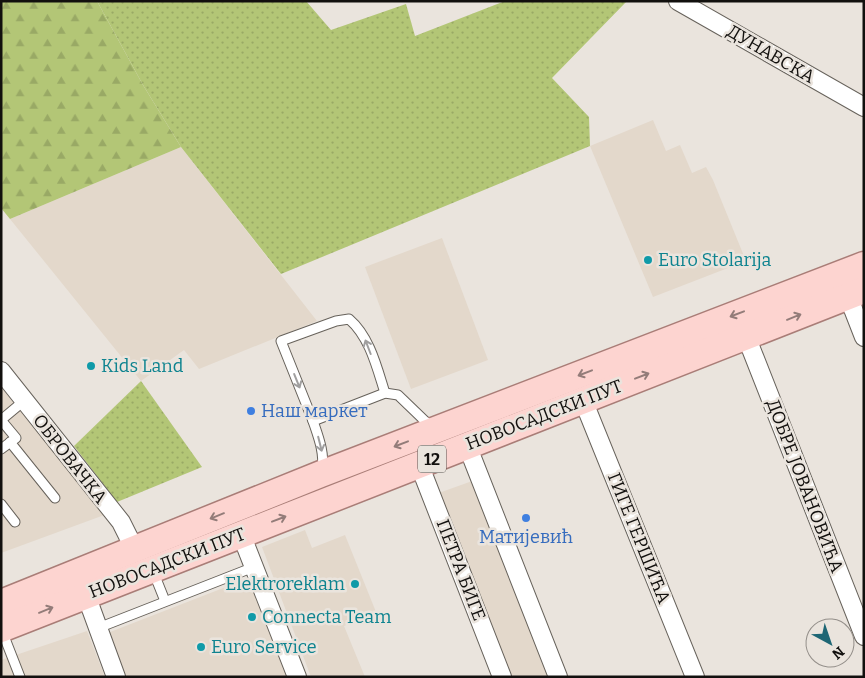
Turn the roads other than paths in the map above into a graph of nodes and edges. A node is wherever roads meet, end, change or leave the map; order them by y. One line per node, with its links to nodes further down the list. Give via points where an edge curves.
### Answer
1 (678, 1): 2 (street, ДУНАВСКА)
2 (864, 107)
3 (864, 265): 13 (main road, НОВОСАДСКИ ПУТ / 12, one-way to 13)
4 (856, 293): 5 (main road, НОВОСАДСКИ ПУТ / 12, one-way to 4); 6 (street)
5 (746, 336): 10 (main road, НОВОСАДСКИ ПУТ / 12, one-way to 5); 30 (street, ДОБРЕ ЈОВАНОВИЋА)
6 (864, 336)
7 (1, 371): 9 (street, ОБРОВАЧКА)
8 (385, 393): 12 (lane); 12 (lane, one-way to 12, via 364,337 349,319 281,341); 13 (lane, via 398,396)
9 (24, 400): 11 (lane); 23 (street, ОБРОВАЧКА, via 120,522)
10 (583, 400): 15 (main road, НОВОСАДСКИ ПУТ / 12); 36 (street, ГИГЕ ГЕРШИЋА)
11 (1, 420): 14 (lane, via 16,438)
12 (313, 421): 18 (lane, one-way to 18, via 324,463)
13 (439, 430): 18 (main road, НОВОСАДСКИ ПУТ / 12, one-way to 18)
14 (10, 442): 16 (lane); 19 (lane)
15 (467, 445): 17 (main road, НОВОСАДСКИ ПУТ / 12); 35 (street)
16 (1, 449)
17 (419, 464): 22 (main road, НОВОСАДСКИ ПУТ / 12, one-way to 17); 34 (street, ПЕТРА БИГЕ)
18 (321, 474): 23 (main road, НОВОСАДСКИ ПУТ / 12, one-way to 23)
19 (54, 498)
20 (2, 508): 21 (lane)
21 (16, 522)
22 (240, 534): 23 (main road, НОВОСАДСКИ ПУТ / 12); 24 (street)
23 (144, 559): 25 (main road, НОВОСАДСКИ ПУТ / 12); 26 (main road, НОВОСАДСКИ ПУТ / 12); 27 (lane)
24 (254, 567): 27 (lane); 33 (street)
25 (86, 595): 28 (street); 29 (main road, НОВОСАДСКИ ПУТ / 12, one-way to 25)
26 (1, 602)
27 (165, 602): 28 (lane)
28 (98, 628): 32 (street)
29 (1, 629): 31 (lane)
30 (864, 636)
31 (20, 677)
32 (116, 677)
33 (297, 677)
34 (502, 677)
35 (558, 677)
36 (695, 677)

